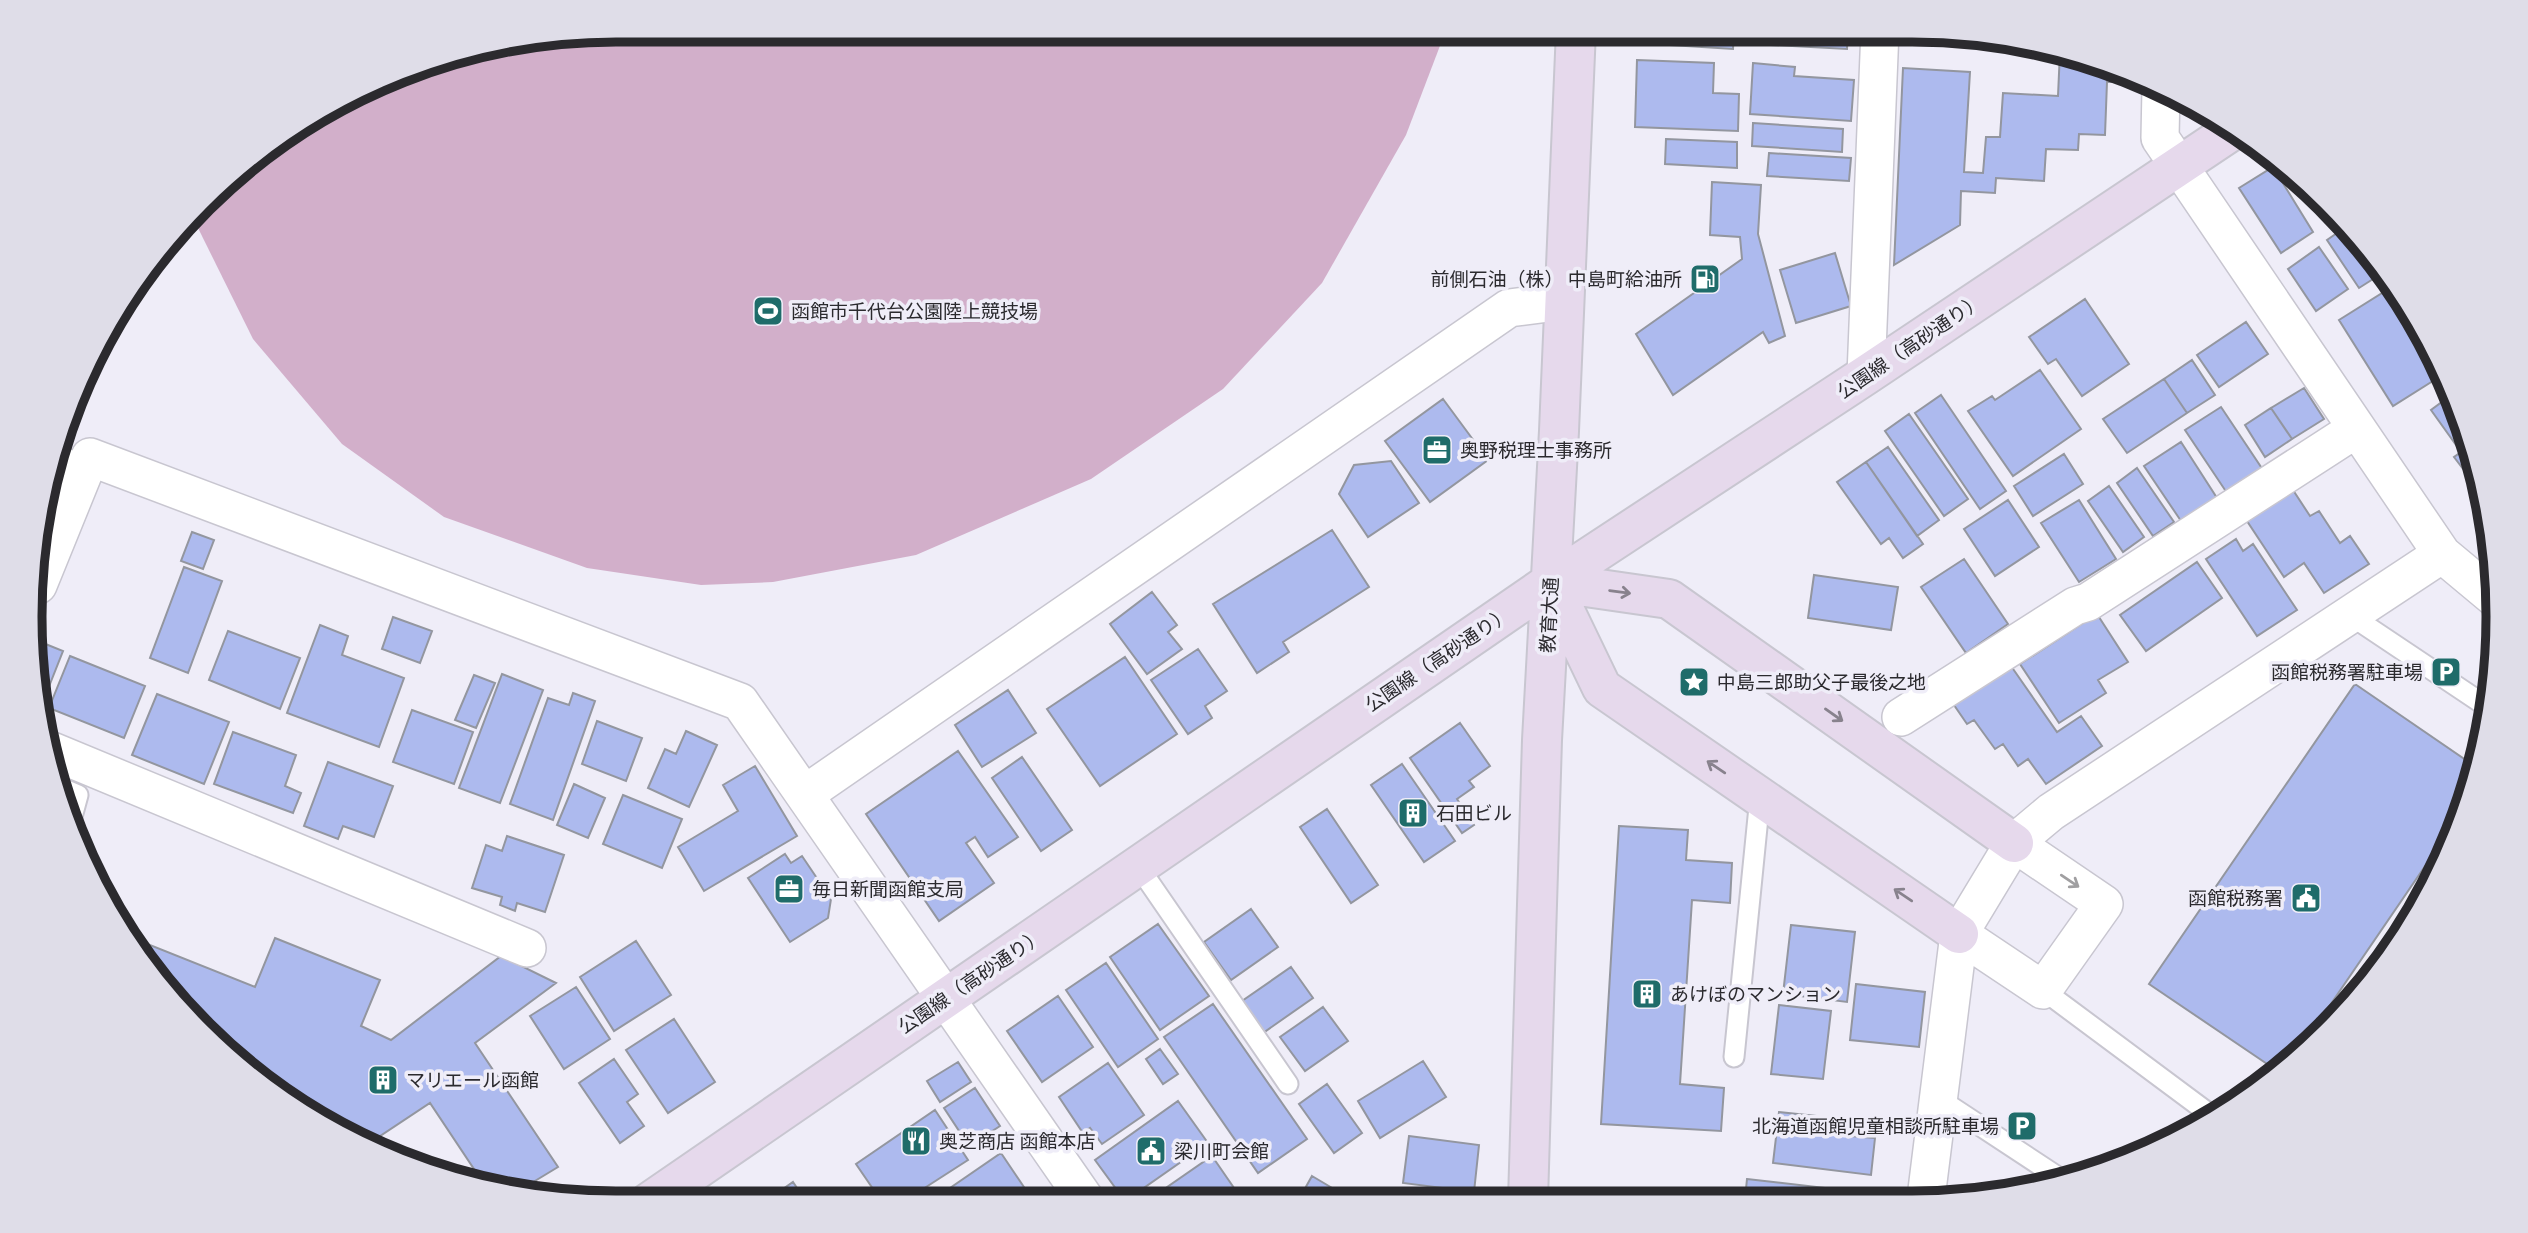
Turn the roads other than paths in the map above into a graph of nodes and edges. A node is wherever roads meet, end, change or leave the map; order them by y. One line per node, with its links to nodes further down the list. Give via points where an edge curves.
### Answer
1 (1575, 42): 6 (street, 教育大通)
2 (1880, 42): 7 (street)
3 (2161, 99): 5 (street, via 2160,138)
4 (2225, 135): 5 (street, 公園線（高砂通り）)
5 (2179, 166): 7 (street, 公園線（高砂通り）); 8 (street)
6 (1564, 301): 12 (street, 教育大通); 19 (street, via 1509,308)
7 (1866, 375): 12 (street, 公園線（高砂通り）)
8 (2356, 429): 10 (street); 16 (street)
9 (71, 460): 11 (street); 19 (street, via 90,457 740,702)
10 (2442, 554): 13 (street); 14 (street)
11 (45, 557)
12 (1551, 582): 20 (street, one-way to 12, via 1602,688); 22 (street, one-way to 22, via 1669,599); 23 (street, 公園線（高砂通り）); 35 (street, 教育大通)
13 (2485, 589)
14 (2350, 615): 15 (lane); 22 (street, via 2051,812)
15 (2479, 702)
16 (1900, 717)
17 (59, 754): 25 (street)
18 (69, 791): 21 (lane, via 78,794)
19 (805, 794): 27 (street)
20 (1760, 797): 24 (street, one-way to 20); 28 (lane)
21 (75, 807)
22 (2014, 842): 24 (street); 26 (street, one-way to 26, via 2104,904)
23 (1138, 866): 27 (street, 公園線（高砂通り）); 29 (lane)
24 (1959, 934): 26 (street); 30 (street)
25 (527, 948)
26 (2043, 990): 31 (lane)
27 (945, 999): 33 (street, 公園線（高砂通り）); 34 (street)
28 (1734, 1057)
29 (1288, 1084)
30 (1938, 1098): 32 (lane); 36 (street)
31 (2205, 1110)
32 (2052, 1173)
33 (665, 1191)
34 (1079, 1191)
35 (1528, 1191)
36 (1927, 1191)

